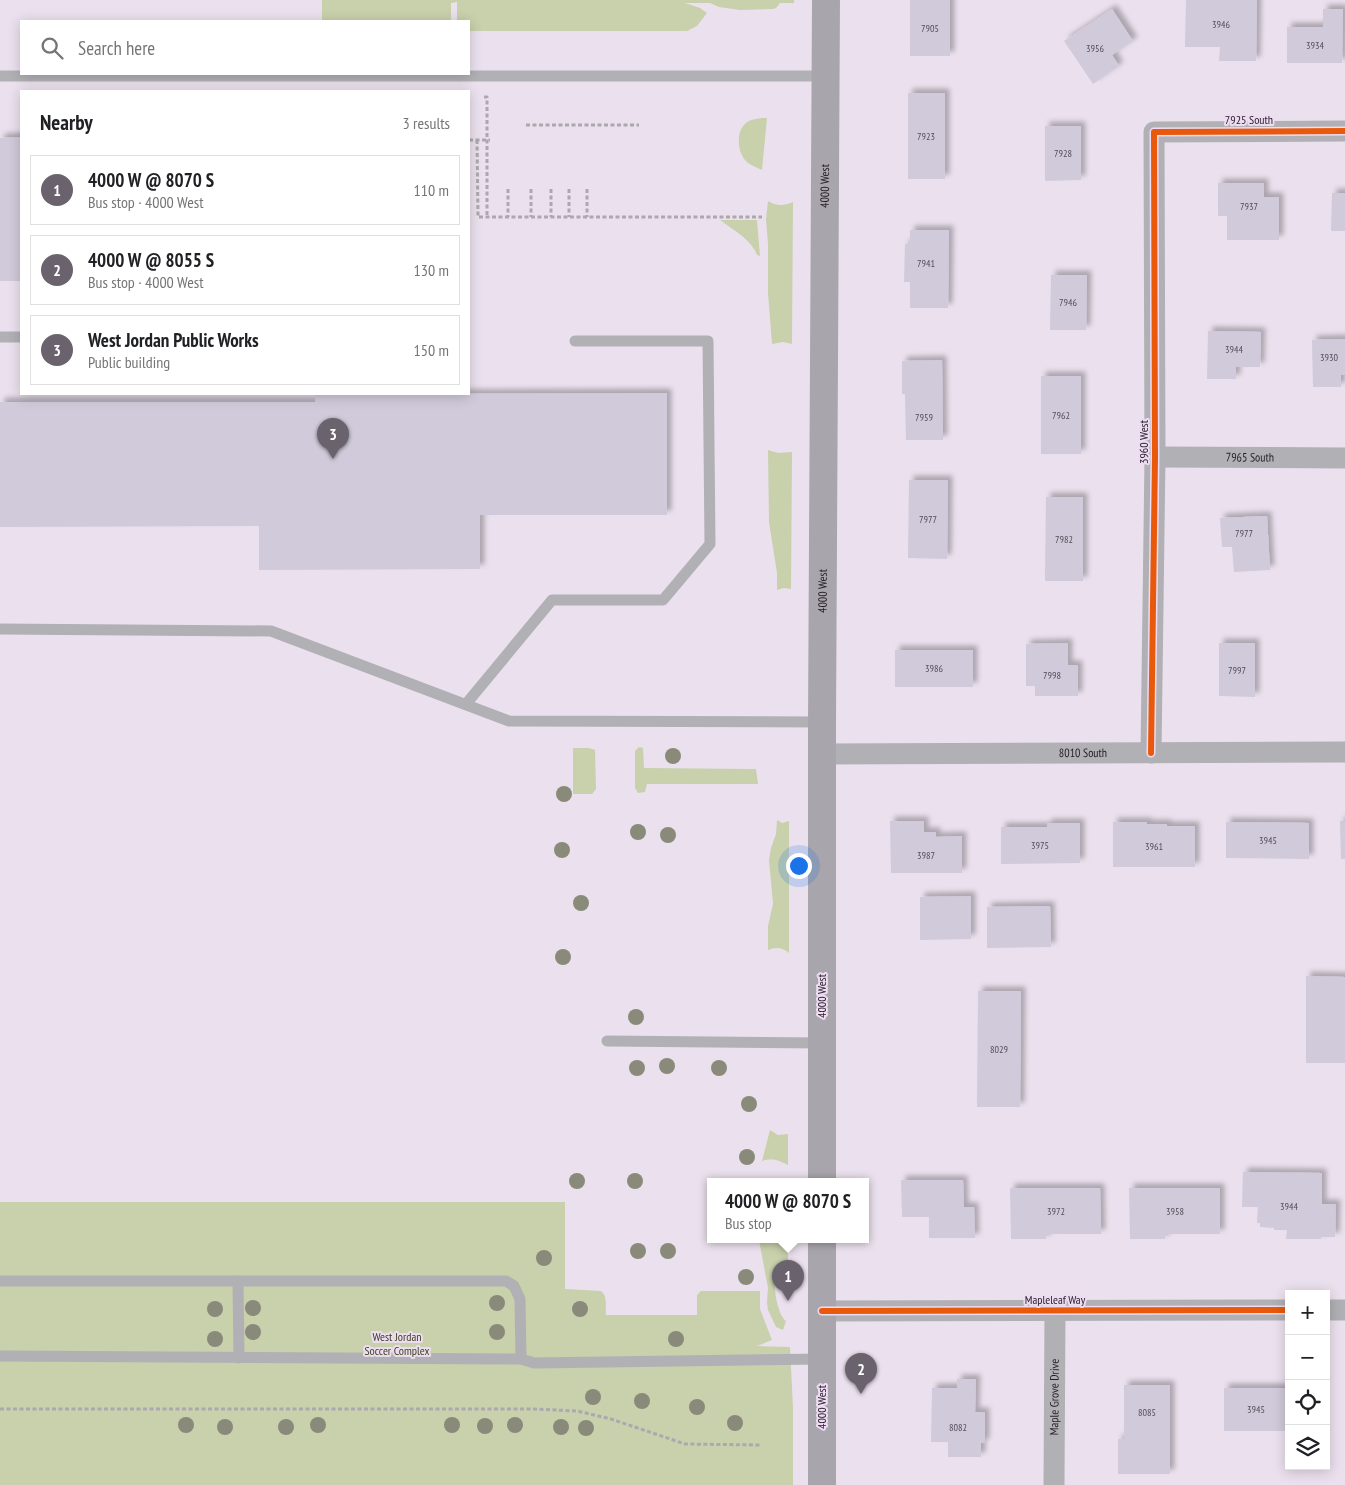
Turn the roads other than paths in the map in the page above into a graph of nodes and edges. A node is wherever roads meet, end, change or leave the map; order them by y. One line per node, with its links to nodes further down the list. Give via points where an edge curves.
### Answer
1 (826, 0): 3 (main road, 4000 West)
2 (0, 76): 3 (lane)
3 (826, 76): 13 (main road, 4000 West)
4 (1345, 130): 5 (street, 7925 South)
5 (1154, 132): 9 (street, 3960 West)
6 (0, 338): 7 (lane)
7 (20, 338)
8 (576, 341): 12 (lane, via 708,341 710,544 663,600 552,600)
9 (1155, 457): 10 (street, 7965 South); 15 (street, 3960 West)
10 (1345, 458)
11 (0, 629): 12 (lane, via 270,631)
12 (466, 704): 13 (lane, via 509,721)
13 (822, 722): 16 (main road, 4000 West)
14 (1345, 752): 15 (street, 8010 South)
15 (1152, 753): 16 (street, 8010 South)
16 (822, 754): 18 (main road, 4000 West)
17 (607, 1041): 18 (lane)
18 (822, 1043): 19 (main road, 4000 West)
19 (822, 1178)
20 (822, 1243): 26 (main road, 4000 West)
21 (0, 1281): 22 (lane)
22 (238, 1281): 29 (lane); 30 (lane, via 506,1281 514,1286 520,1300)
23 (1285, 1310): 27 (street, Mapleleaf Way)
24 (1330, 1310): 25 (street)
25 (1345, 1310)
26 (822, 1311): 27 (street, Mapleleaf Way); 31 (main road, 4000 West)
27 (1055, 1311): 33 (street, Maple Grove Drive)
28 (0, 1356): 29 (lane)
29 (239, 1358): 30 (lane)
30 (521, 1360): 31 (lane, via 534,1363)
31 (822, 1360): 32 (main road, 4000 West)
32 (822, 1485)
33 (1054, 1485)

